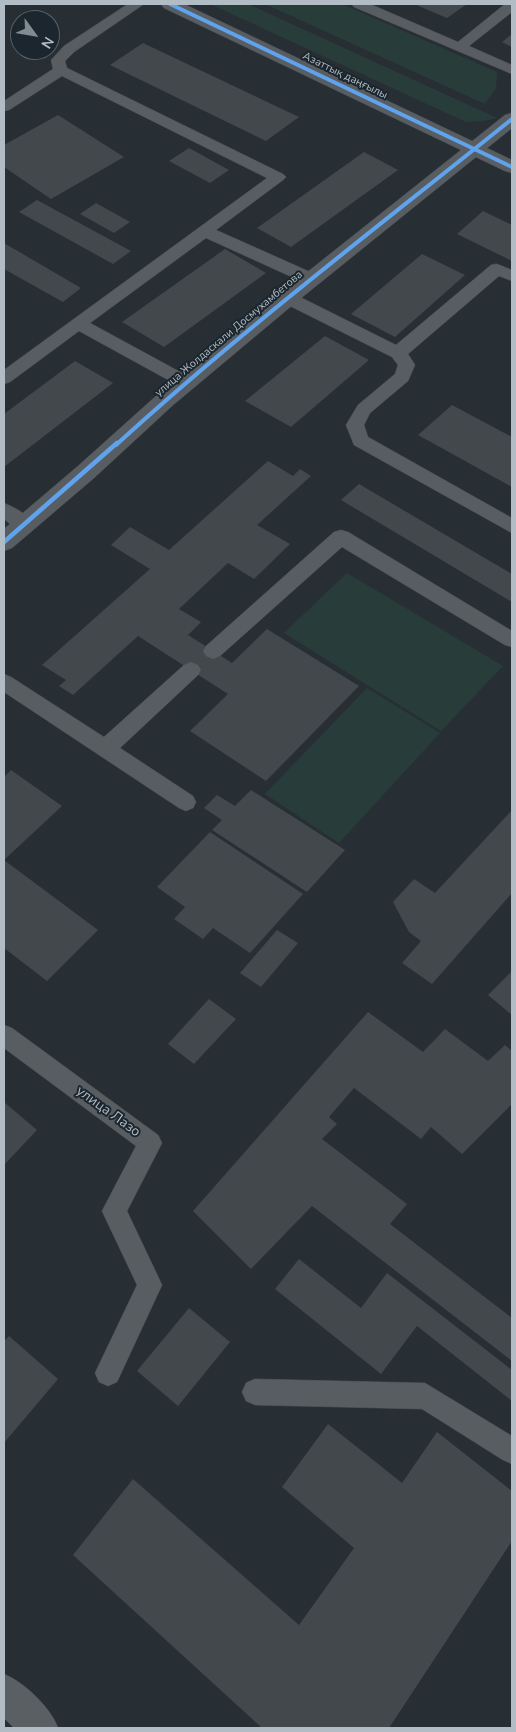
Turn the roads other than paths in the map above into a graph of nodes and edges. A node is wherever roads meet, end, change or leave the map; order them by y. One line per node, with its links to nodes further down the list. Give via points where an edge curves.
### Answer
1 (137, 4): 6 (lane, via 69,49 58,60)
2 (170, 4): 10 (street, Азаттық даңғылы)
3 (359, 4): 5 (lane)
4 (512, 5): 5 (lane)
5 (460, 47): 7 (lane)
6 (61, 70): 8 (lane); 12 (lane, via 278,177)
7 (512, 70)
8 (4, 107)
9 (512, 119): 10 (street, улица Жолдаскали Досмухамбетова)
10 (473, 149): 11 (street, Азаттық даңғылы); 14 (street, улица Жолдаскали Досмухамбетова)
11 (512, 167)
12 (205, 231): 14 (lane); 16 (lane)
13 (512, 276): 17 (lane, via 497,268)
14 (311, 279): 15 (street, улица Жолдаскали Досмухамбетова)
15 (288, 298): 17 (lane); 19 (street, улица Жолдаскали Досмухамбетова)
16 (79, 324): 18 (lane); 19 (lane)
17 (398, 354): 22 (lane, via 407,365 402,377 364,409 355,425 360,441)
18 (4, 378)
19 (187, 383): 21 (street, улица Жолдаскали Досмухамбетова)
20 (4, 510): 21 (lane)
21 (25, 525): 23 (street, улица Жолдаскали Досмухамбетова)
22 (512, 526)
23 (4, 542)
24 (512, 640): 25 (lane, via 341,538)
25 (213, 651)
26 (191, 670): 28 (lane)
27 (4, 682): 28 (lane)
28 (106, 748): 29 (lane)
29 (186, 802)
30 (4, 1035): 31 (lane, улица Лазо, via 150,1143 114,1211 150,1285)
31 (108, 1373)
32 (255, 1392): 33 (lane, via 425,1396)
33 (512, 1451)
34 (4, 1692): 35 (main road)
35 (40, 1728)

